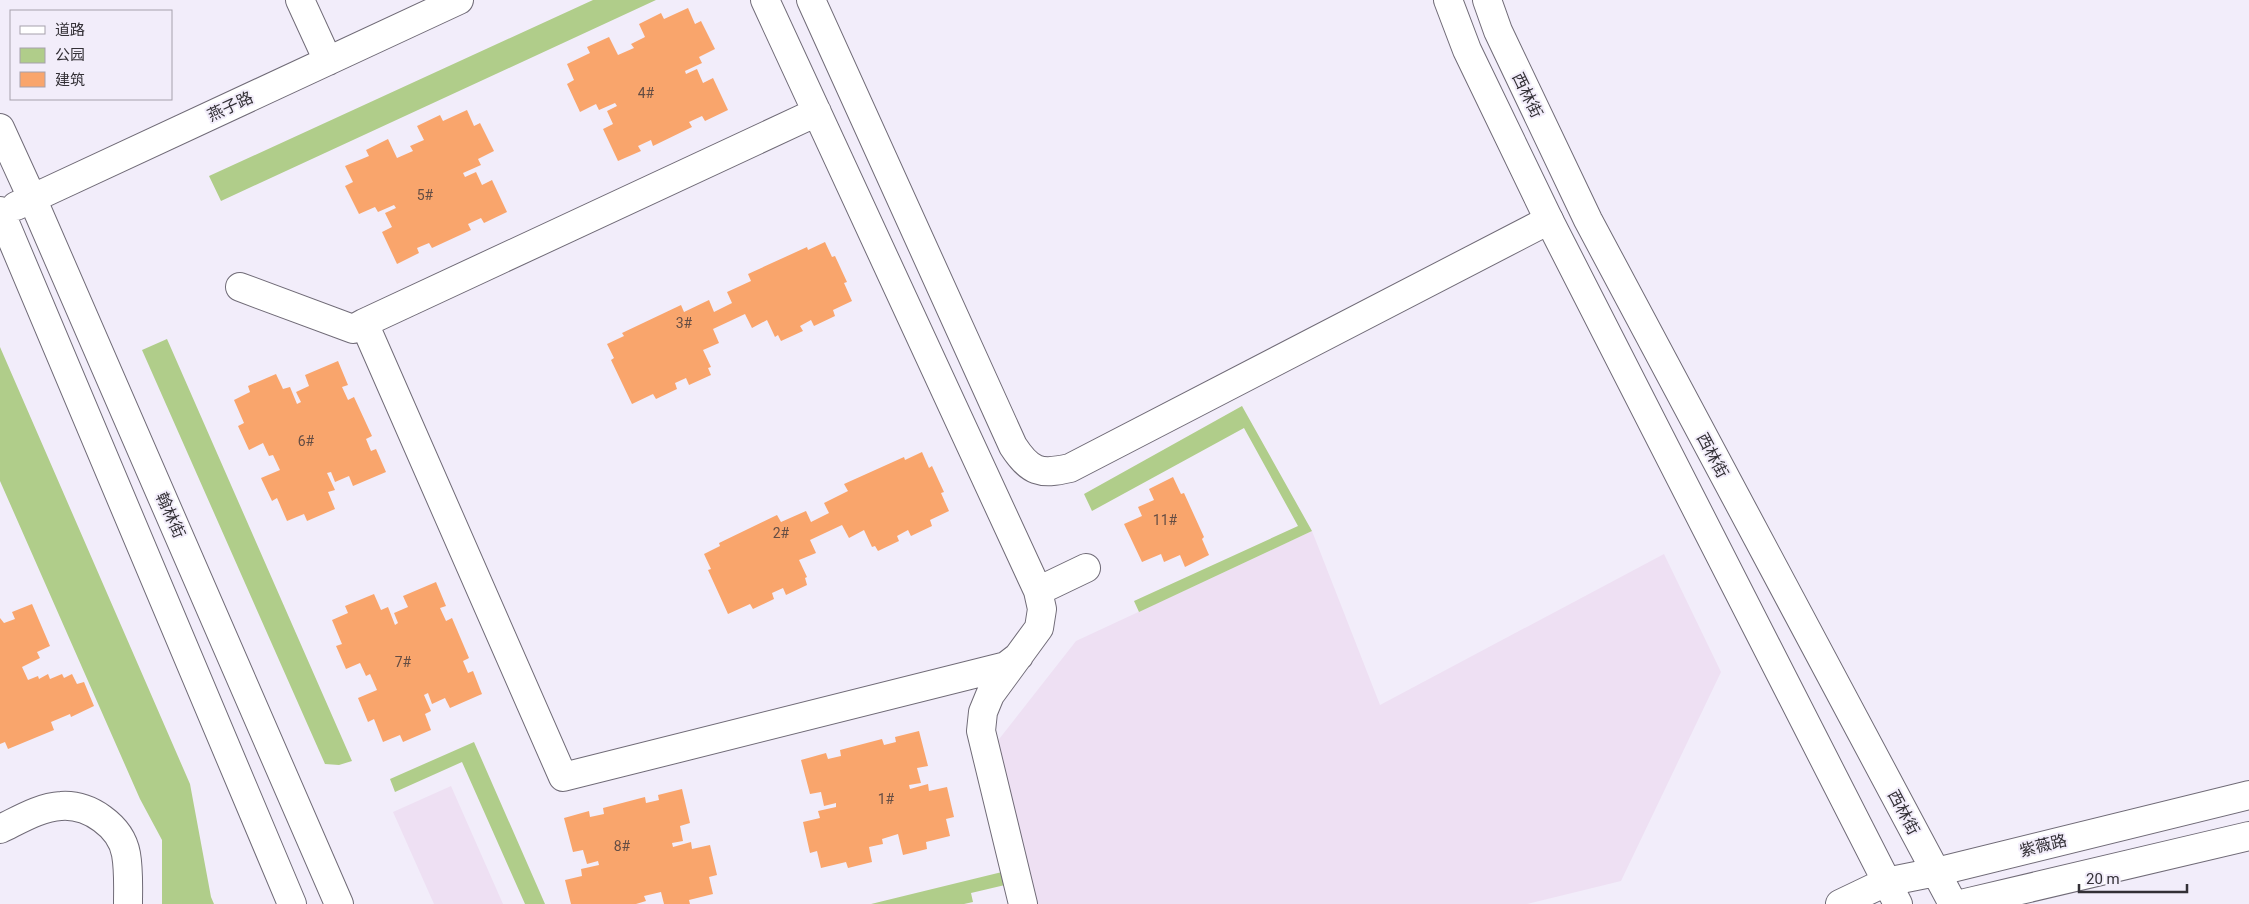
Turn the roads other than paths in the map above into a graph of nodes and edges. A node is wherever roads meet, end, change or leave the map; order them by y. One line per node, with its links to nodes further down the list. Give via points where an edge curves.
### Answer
1 (300, 0): 7 (main road)
2 (459, 0): 7 (main road, 燕子路)
3 (765, 0): 8 (main road)
4 (811, 0): 12 (main road, via 1013,446 1032,468 1048,473 1070,468)
5 (1448, 0): 12 (main road, via 1467,50)
6 (1487, 0): 23 (main road, 西林街, via 1498,31 1588,220)
7 (328, 61): 10 (main road, 燕子路)
8 (817, 112): 14 (main road); 16 (main road)
9 (0, 128): 10 (main road, 翰林街)
10 (32, 198): 11 (main road, 燕子路); 27 (main road, 翰林街)
11 (0, 212): 26 (main road)
12 (1549, 220): 24 (main road)
13 (240, 287): 14 (main road, via 353,329)
14 (364, 323): 18 (main road, via 563,777)
15 (1086, 568): 16 (main road)
16 (1038, 591): 17 (main road, via 1042,609 1038,628)
17 (1019, 656): 18 (main road, via 1006,666); 19 (main road, via 990,695 983,712)
18 (967, 676): 19 (main road)
19 (981, 731): 28 (main road)
20 (2249, 794): 23 (main road, 紫薇路)
21 (0, 829): 25 (main road, via 61,806 79,807 94,814 108,823 126,852)
22 (2249, 836): 31 (main road)
23 (1936, 872): 24 (main road, 紫薇路); 30 (main road, 西林街)
24 (1892, 893): 29 (main road, 紫薇路)
25 (128, 904)
26 (292, 904)
27 (339, 904)
28 (1023, 904)
29 (1841, 904)
30 (1952, 904)
31 (1961, 904)

